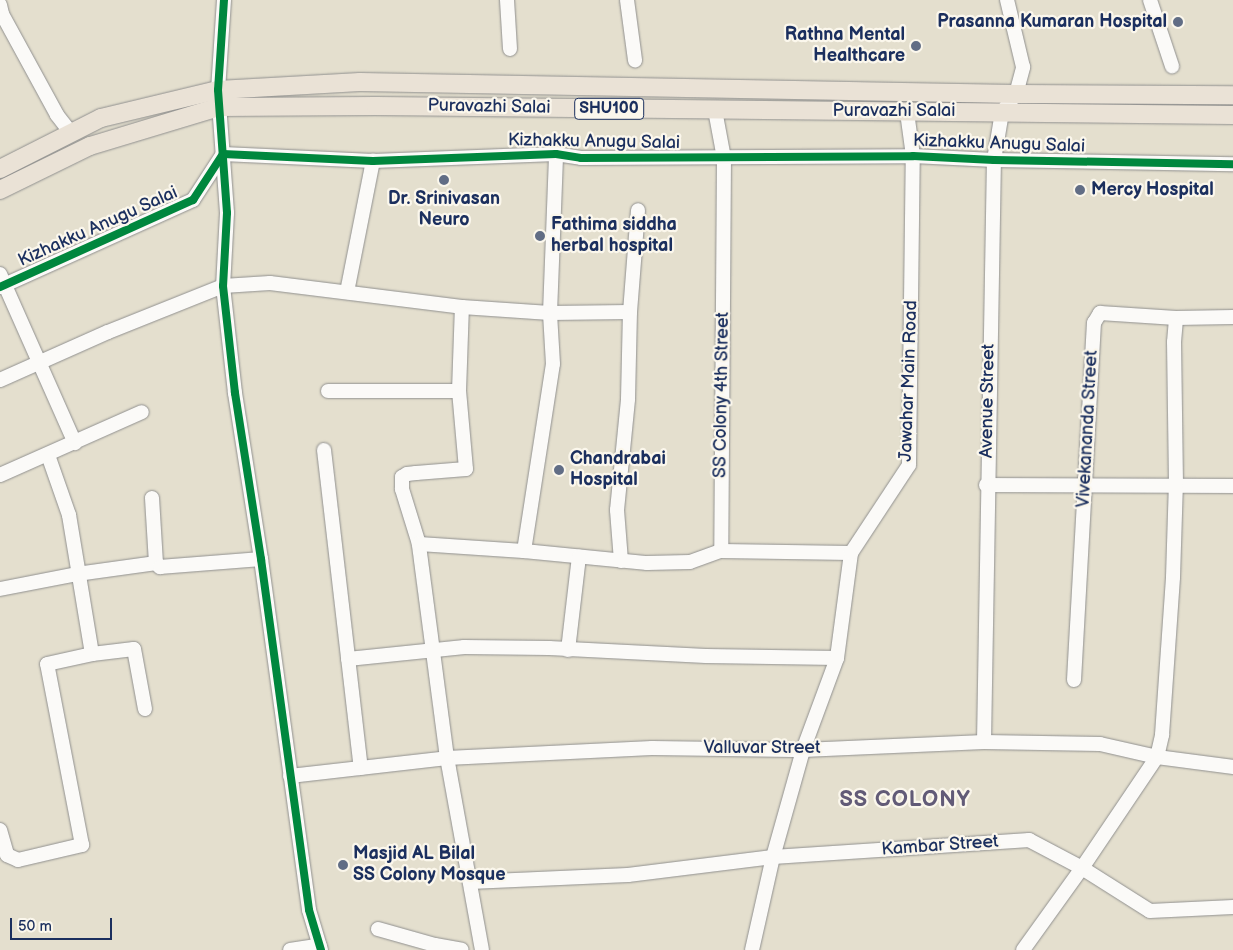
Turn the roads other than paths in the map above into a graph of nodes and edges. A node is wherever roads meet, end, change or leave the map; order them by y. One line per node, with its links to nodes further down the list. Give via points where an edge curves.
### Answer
1 (224, 0): 12 (street)
2 (507, 0): 7 (street)
3 (627, 0): 8 (street)
4 (1006, 0): 10 (street, Avenue Street, via 1023,67)
5 (1150, 0): 9 (street)
6 (0, 5): 17 (street, via 57,115)
7 (510, 49)
8 (635, 60)
9 (1172, 66)
10 (1016, 94): 11 (main road, Puravazhi Salai / SHU100); 12 (main road, Puravazhi Salai / SHU100, via 360,82); 15 (street, Avenue Street)
11 (1233, 95)
12 (219, 99): 13 (main road, Puravazhi Salai / SHU100, via 376,106); 17 (main road, Puravazhi Salai / SHU100, via 101,118); 18 (street); 26 (main road, Puravazhi Salai / SHU100, via 90,146)
13 (715, 110): 14 (main road, Puravazhi Salai / SHU100); 21 (street, SS Colony 4th Street)
14 (907, 112): 15 (main road, Puravazhi Salai / SHU100); 20 (street, Jawahar Main Road)
15 (1002, 112): 16 (main road, Puravazhi Salai / SHU100); 22 (street, Avenue Street)
16 (1233, 115)
17 (71, 133): 25 (main road, Puravazhi Salai / SHU100)
18 (222, 154): 23 (street, Kizhakku Anugu Salai); 28 (street, Kizhakku Anugu Salai, via 193,200); 29 (street, via 227,213)
19 (556, 154): 21 (street, Kizhakku Anugu Salai, via 581,158); 23 (street, Kizhakku Anugu Salai); 33 (street)
20 (913, 156): 21 (street, Kizhakku Anugu Salai); 22 (street, Kizhakku Anugu Salai); 53 (street, Jawahar Main Road, via 910,465)
21 (724, 158): 52 (street, SS Colony 4th Street)
22 (994, 160): 24 (street, Kizhakku Anugu Salai); 46 (street, Avenue Street)
23 (373, 161): 30 (street)
24 (1233, 164)
25 (0, 169)
26 (0, 190)
27 (638, 210): 32 (street)
28 (2, 282): 36 (street)
29 (223, 286): 30 (street, via 270,283); 36 (street); 55 (street, via 235,393)
30 (348, 292): 31 (street)
31 (462, 307): 33 (street); 39 (street)
32 (630, 312): 33 (street); 56 (street, via 628,399 617,510)
33 (550, 313): 51 (street, via 553,364)
34 (1233, 317): 35 (street, Vivekananda Street)
35 (1176, 318): 45 (street); 47 (street, Vivekananda Street, via 1100,314 1094,323)
36 (41, 363): 37 (street); 41 (street)
37 (0, 380)
38 (328, 391): 39 (street)
39 (459, 391): 50 (street, via 466,469 416,472 402,477 402,488)
40 (142, 412): 41 (street)
41 (76, 443): 43 (street)
42 (324, 450): 64 (street)
43 (48, 455): 44 (street); 58 (street, via 69,515)
44 (0, 475)
45 (1176, 484): 47 (street); 48 (street); 69 (street, via 1170,627)
46 (986, 485): 47 (street); 67 (street, Avenue Street)
47 (1084, 485): 65 (street, Vivekananda Street)
48 (1233, 486)
49 (152, 498): 57 (street)
50 (419, 544): 51 (street); 60 (street)
51 (524, 551): 54 (street)
52 (720, 551): 53 (street); 56 (street, via 690,562)
53 (851, 553): 63 (street, Jawahar Main Road)
54 (579, 557): 56 (street); 61 (street)
55 (261, 559): 57 (street, via 160,567); 73 (street)
56 (621, 561)
57 (156, 563): 58 (street)
58 (78, 574): 59 (street); 62 (street)
59 (0, 589)
60 (434, 649): 61 (street); 64 (street); 70 (street)
61 (568, 650): 63 (street)
62 (92, 654): 66 (street, via 134,649); 74 (street, via 47,664 82,845 18,860 7,855)
63 (837, 658): 68 (street, Jawahar Main Road)
64 (348, 659): 72 (street)
65 (1074, 680)
66 (145, 709)
67 (984, 742): 68 (street, Valluvar Street); 69 (street, Valluvar Street, via 1100,744)
68 (803, 750): 70 (street, Valluvar Street, via 652,748); 75 (street, Jawahar Main Road)
69 (1158, 757): 71 (street, Valluvar Street); 76 (street)
70 (447, 758): 72 (street, Valluvar Street); 77 (street)
71 (1233, 767)
72 (361, 768): 73 (street, Valluvar Street)
73 (290, 776): 80 (street, via 309,910)
74 (0, 830)
75 (773, 857): 76 (street, Kambar Street, via 1029,840); 77 (street, Kambar Street, via 628,876); 84 (street, Jawahar Main Road)
76 (1082, 868): 78 (street, Kambar Street, via 1150,911); 85 (street)
77 (470, 882): 83 (street)
78 (1233, 907)
79 (378, 929): 82 (street, via 435,946)
80 (320, 948): 81 (street)
81 (290, 950)
82 (462, 950)
83 (482, 950)
84 (752, 950)
85 (1023, 950)

